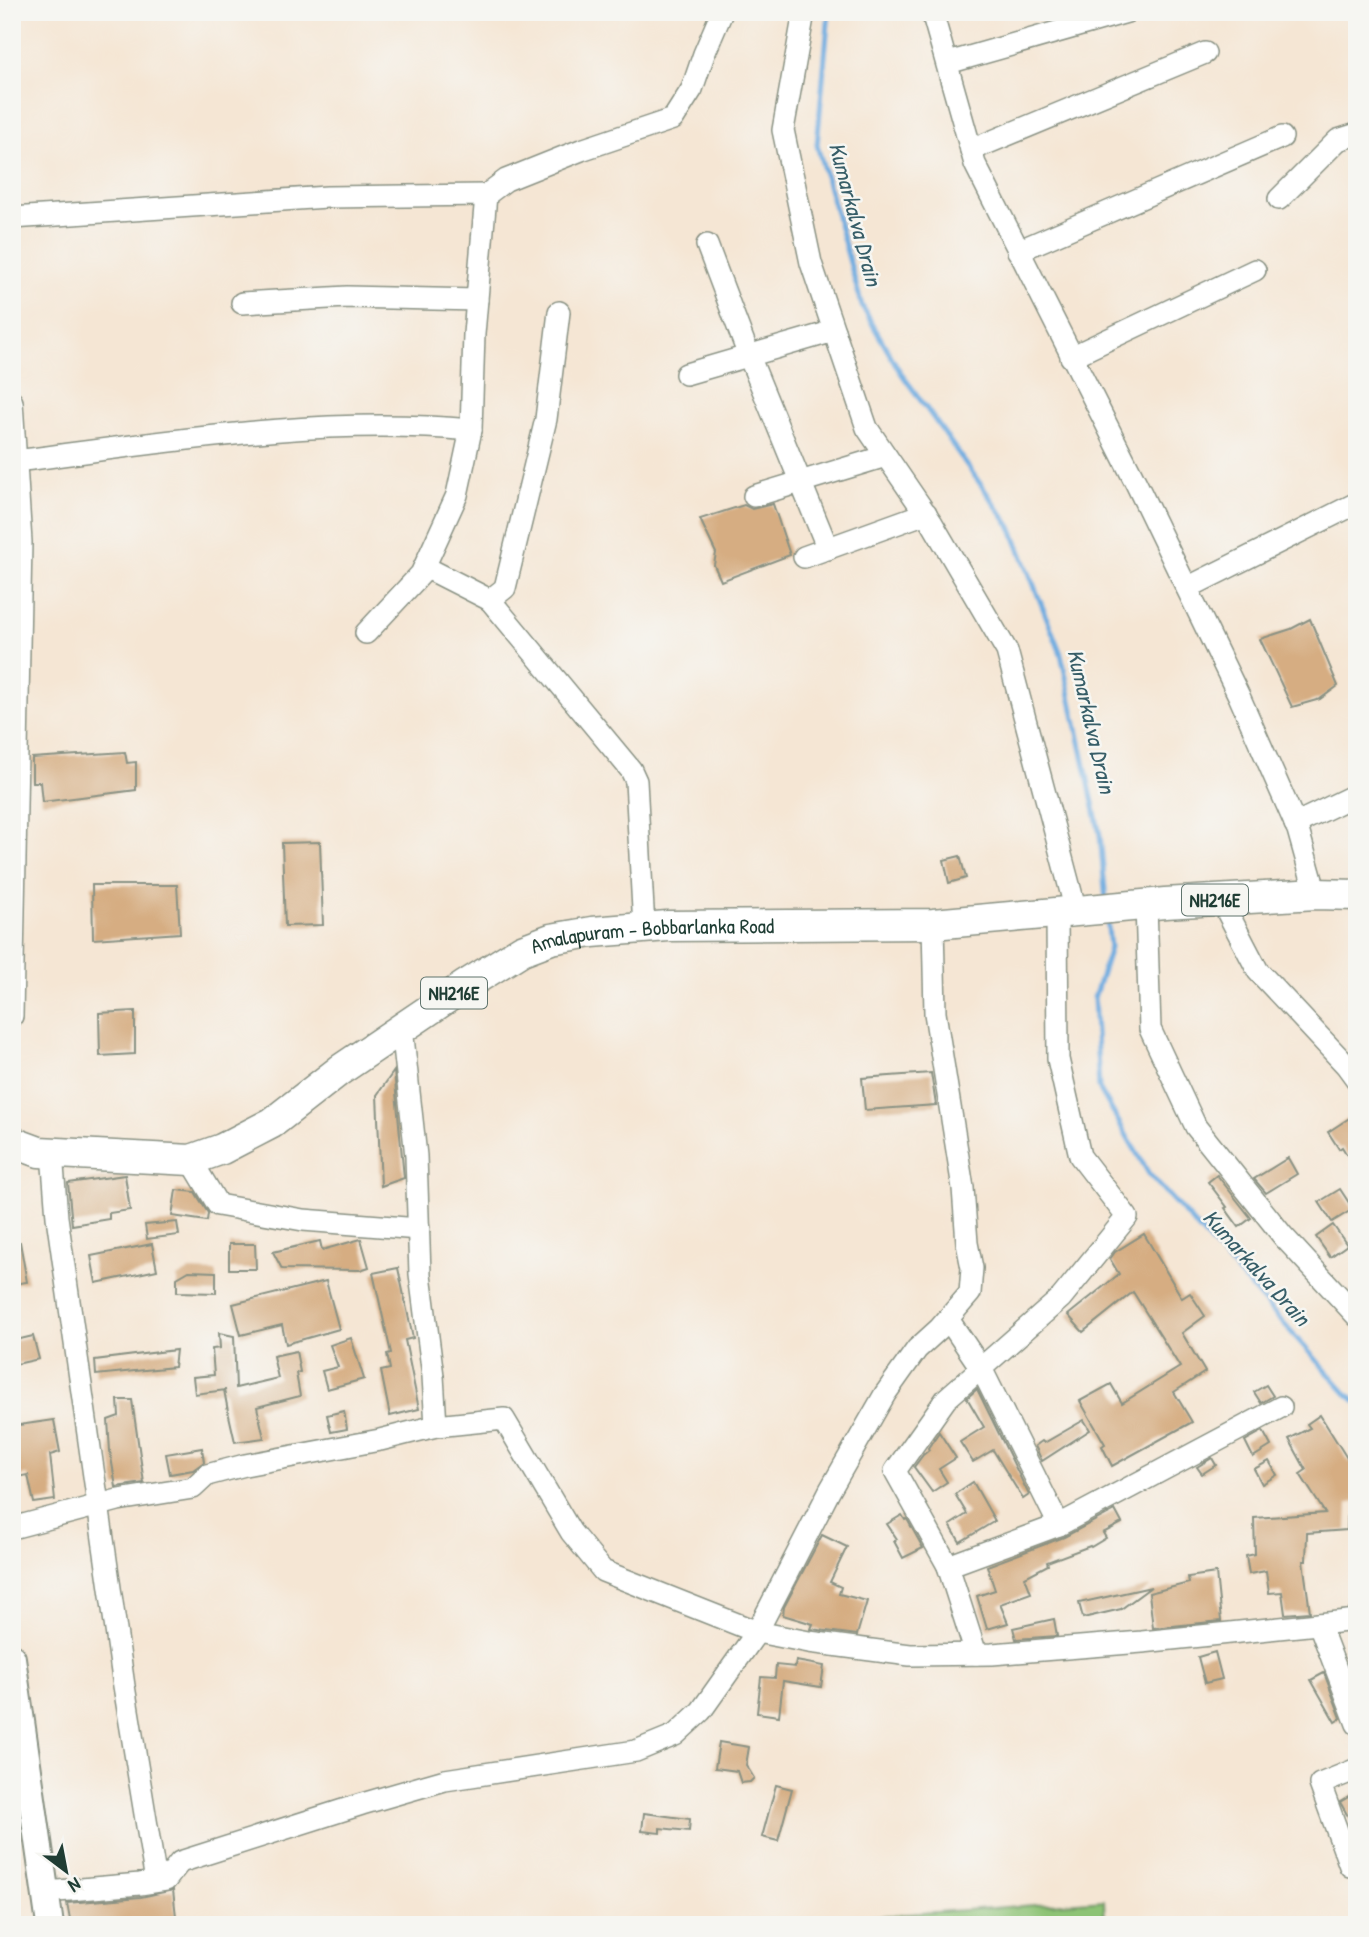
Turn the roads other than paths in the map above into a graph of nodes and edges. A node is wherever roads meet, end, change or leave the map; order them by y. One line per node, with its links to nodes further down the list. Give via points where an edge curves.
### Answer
1 (722, 12): 10 (street, via 692,89 674,119 506,180)
2 (804, 12): 19 (street, via 783,130 811,263)
3 (932, 12): 6 (street)
4 (1127, 12): 6 (street)
5 (1205, 53): 9 (street)
6 (948, 63): 9 (street)
7 (1357, 134): 11 (street, via 1338,140)
8 (1282, 137): 14 (street)
9 (971, 150): 14 (street)
10 (486, 195): 12 (street, via 327,197); 16 (street)
11 (1279, 199)
12 (12, 218)
13 (707, 245): 20 (street)
14 (1018, 251): 21 (street)
15 (1255, 270): 21 (street)
16 (477, 300): 17 (street, via 347,297); 24 (street)
17 (242, 303)
18 (559, 312): 35 (street, via 540,445 505,588)
19 (834, 331): 20 (street); 25 (street, via 867,428)
20 (749, 356): 22 (street); 27 (street)
21 (1071, 357): 34 (street)
22 (686, 374)
23 (13, 415): 26 (street)
24 (471, 430): 26 (street, via 428,426 296,430); 33 (street, via 457,495)
25 (886, 456): 27 (street); 30 (street)
26 (16, 461): 46 (street, via 21,542)
27 (801, 482): 28 (street); 31 (street)
28 (754, 496)
29 (1357, 503): 34 (street)
30 (926, 513): 31 (street); 43 (street, via 1007,651)
31 (828, 549): 32 (street)
32 (804, 557)
33 (425, 567): 35 (street); 36 (street)
34 (1187, 589): 38 (street)
35 (489, 600): 45 (street, via 631,770 636,781)
36 (366, 633)
37 (1357, 794): 38 (street)
38 (1295, 824): 39 (street)
39 (1316, 894): 40 (highway, Amalapuram - Bobbarlanka Road / NH216E); 41 (highway, Amalapuram - Bobbarlanka Road / NH216E)
40 (1357, 895)
41 (1222, 900): 42 (highway, Amalapuram - Bobbarlanka Road / NH216E); 48 (street, via 1258,971)
42 (1146, 905): 43 (highway, Amalapuram - Bobbarlanka Road / NH216E); 53 (street, via 1150,1029 1196,1127 1283,1236)
43 (1086, 911): 44 (highway, Amalapuram - Bobbarlanka Road / NH216E); 55 (street, via 1058,1059 1080,1156 1127,1217 1061,1298)
44 (933, 924): 45 (highway, Amalapuram - Bobbarlanka Road / NH216E); 54 (street, via 935,1013 972,1268 970,1293)
45 (644, 928): 47 (highway, Amalapuram - Bobbarlanka Road / NH216E, via 551,939 522,950)
46 (12, 1017)
47 (402, 1028): 51 (highway, Amalapuram - Bobbarlanka Road / NH216E, via 272,1123); 52 (street)
48 (1357, 1080)
49 (12, 1142): 50 (highway, Amalapuram - Bobbarlanka Road / NH216E)
50 (52, 1153): 51 (highway, Amalapuram - Bobbarlanka Road / NH216E); 58 (street, via 57,1217)
51 (191, 1160): 52 (street, via 218,1205 303,1220)
52 (419, 1228): 57 (street)
53 (1357, 1316)
54 (948, 1320): 55 (street); 64 (street, via 917,1349 886,1394)
55 (981, 1368): 59 (street); 61 (street, via 946,1399 895,1471)
56 (1281, 1407): 59 (street)
57 (436, 1426): 58 (street, via 207,1475 193,1488); 64 (street, via 504,1419 571,1532 603,1571)
58 (99, 1504): 60 (street); 70 (street)
59 (1059, 1525): 61 (street)
60 (12, 1528)
61 (948, 1566): 65 (street)
62 (1357, 1620): 63 (street)
63 (1319, 1624): 65 (street); 67 (street)
64 (757, 1632): 65 (street, via 910,1655); 70 (street, via 701,1711 675,1735 656,1743 636,1751 433,1784 180,1862 166,1880)
65 (976, 1654)
66 (12, 1658): 71 (main road)
67 (1357, 1724)
68 (1357, 1769): 69 (street, via 1320,1784)
69 (1350, 1866)
70 (156, 1881): 71 (street)
71 (46, 1892): 72 (main road)
72 (50, 1925)

